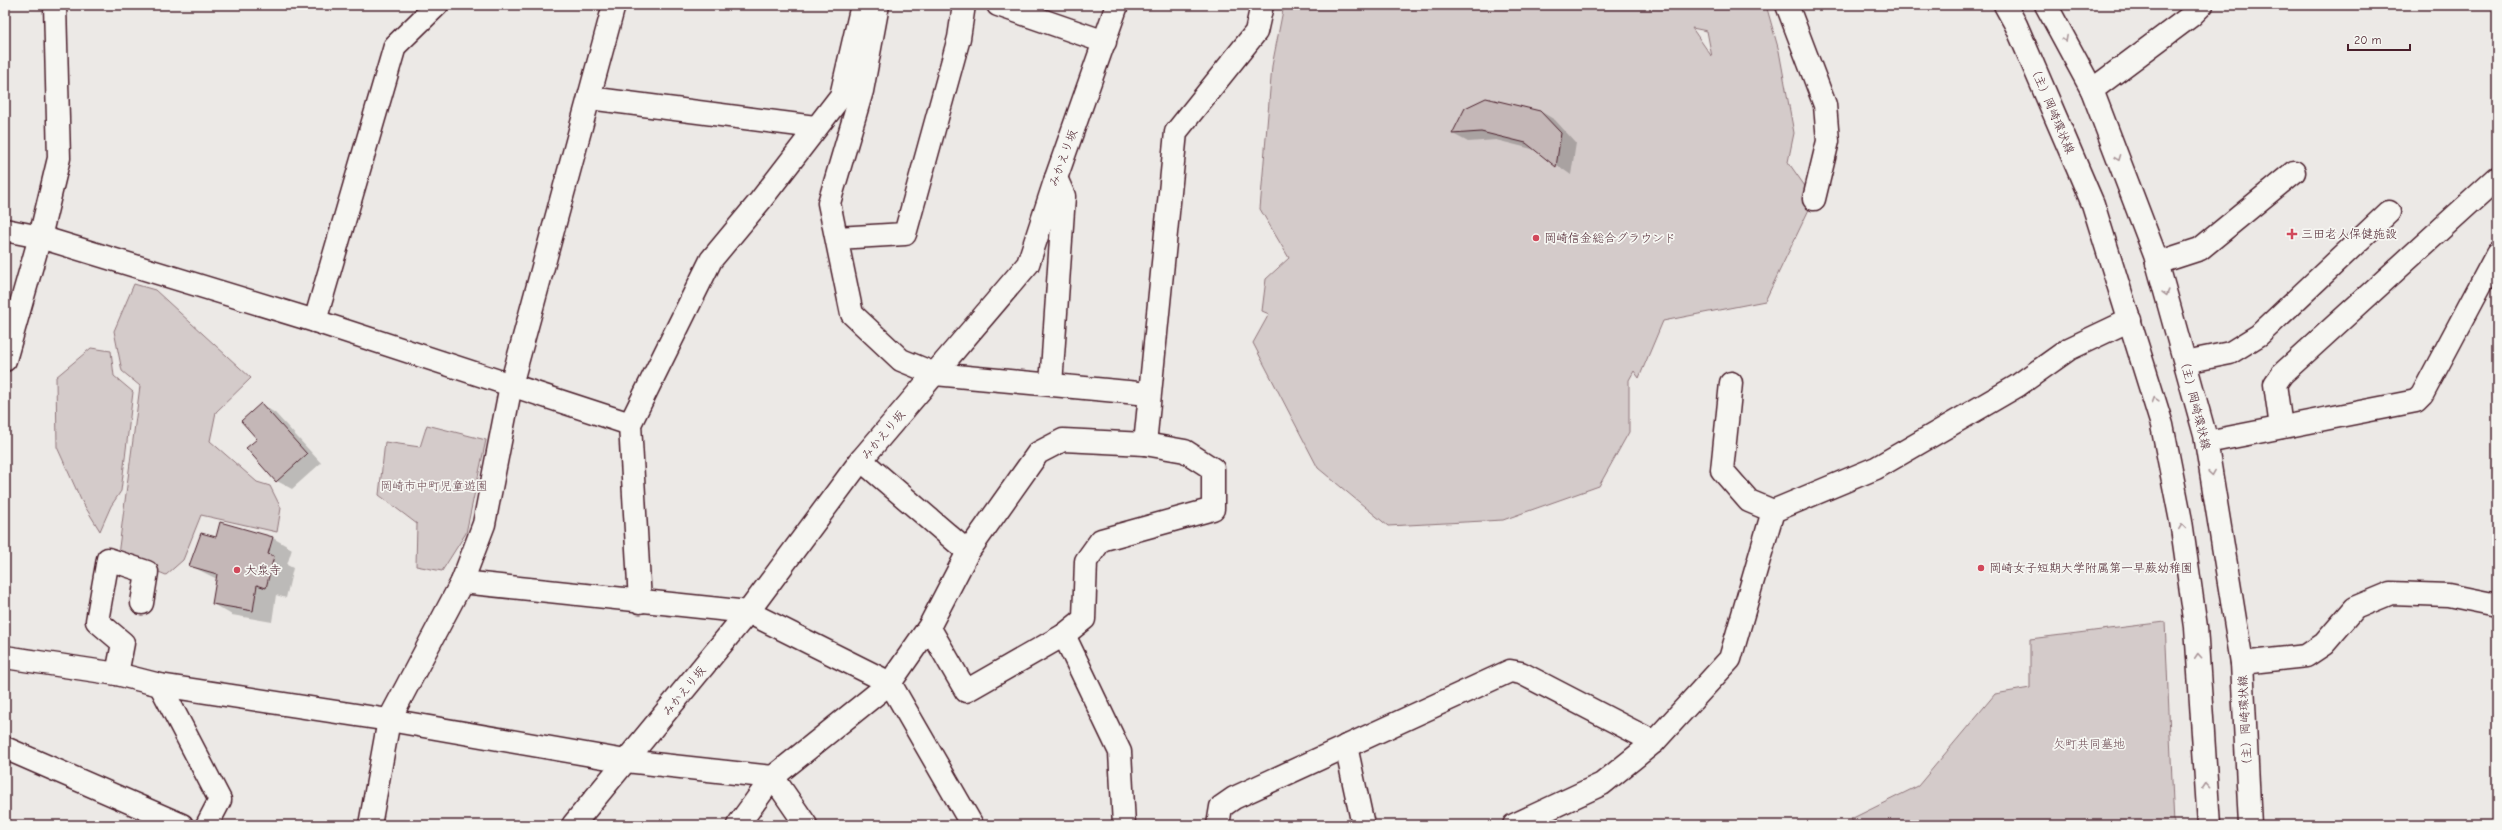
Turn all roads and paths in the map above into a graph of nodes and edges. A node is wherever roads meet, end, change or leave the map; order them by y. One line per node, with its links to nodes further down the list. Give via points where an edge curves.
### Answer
1 (55, 5): 24 (street, via 59,158)
2 (437, 5): 29 (street, via 395,46)
3 (614, 5): 16 (street)
4 (862, 5): 17 (street, via 841,96)
5 (878, 5): 25 (street, via 862,91 829,203)
6 (964, 5): 25 (street, via 959,38 905,234)
7 (998, 5): 14 (street)
8 (1117, 5): 14 (street, みかえり坂)
9 (1262, 5): 37 (street, via 1256,32 1176,132)
10 (1787, 5): 21 (street, via 1825,105 1828,141)
11 (2005, 5): 28 (street, （主）岡崎環状線, via 2093,204)
12 (2046, 5): 15 (street, （主）岡崎環状線, one-way to 15)
13 (2202, 5): 15 (street)
14 (1105, 42): 19 (street, みかえり坂)
15 (2092, 90): 27 (street, （主）岡崎環状線, one-way to 27)
16 (589, 98): 17 (street); 35 (street)
17 (815, 127): 38 (street, via 760,201 711,260)
18 (2294, 172): 27 (street, via 2200,249)
19 (1056, 178): 33 (street, みかえり坂, via 1028,264); 36 (street, via 1064,196)
20 (2495, 183): 39 (street, via 2282,374 2275,384)
21 (1814, 199)
22 (2389, 212): 32 (street, via 2259,336 2230,353)
23 (5, 230): 24 (street)
24 (40, 237): 29 (street); 30 (street)
25 (837, 238): 33 (street, via 852,314 901,360)
26 (2497, 254): 39 (street, via 2422,395 2416,401)
27 (2157, 263): 32 (street, （主）岡崎環状線, one-way to 32)
28 (2130, 320): 43 (street, via 2069,349 2017,386 1876,468); 74 (street, （主）岡崎環状線, one-way to 28, via 2196,627 2181,521 2162,425)
29 (315, 321): 35 (street)
30 (8, 338): 31 (street)
31 (5, 360)
32 (2185, 362): 40 (street, （主）岡崎環状線)
33 (935, 374): 36 (street); 42 (street, みかえり坂)
34 (1731, 383): 43 (street, via 1722,470 1749,501)
35 (511, 385): 38 (street); 45 (street, via 484,524)
36 (1051, 385): 37 (street)
37 (1149, 394): 41 (street)
38 (630, 424): 46 (street)
39 (2281, 427): 40 (street)
40 (2206, 442): 53 (street, （主）岡崎環状線, one-way to 53)
41 (1145, 444): 44 (street, via 1063,440 1038,453); 51 (street, via 1184,450 1214,469 1213,509 1101,540 1086,561 1084,619)
42 (861, 460): 44 (street); 49 (street, みかえり坂)
43 (1773, 512): 58 (street, via 1730,659)
44 (968, 552): 50 (street)
45 (462, 582): 46 (street); 57 (street)
46 (640, 602): 49 (street)
47 (142, 603): 54 (street, via 147,572 108,559 97,621 123,643)
48 (2497, 605): 53 (street, via 2448,595 2391,593 2355,608 2324,644 2306,656)
49 (748, 612): 55 (street); 61 (street, みかえり坂)
50 (929, 626): 51 (street, via 966,691); 55 (street)
51 (1064, 635): 70 (street, via 1120,752)
52 (5, 657): 54 (street)
53 (2242, 663): 75 (street, （主）岡崎環状線)
54 (118, 674): 56 (street)
55 (890, 683): 62 (street); 69 (street)
56 (160, 685): 57 (street); 64 (street, via 220,800)
57 (389, 720): 61 (street); 65 (street)
58 (1654, 742): 59 (street, via 1521,673 1510,671); 73 (street, via 1602,784)
59 (1346, 746): 71 (street, via 1234,798 1221,807); 72 (street)
60 (5, 748): 63 (street)
61 (626, 761): 62 (street); 66 (street, みかえり坂)
62 (773, 777): 67 (street); 68 (street)
63 (182, 825)
64 (207, 825)
65 (370, 825)
66 (573, 825)
67 (738, 825)
68 (806, 825)
69 (972, 825)
70 (1124, 825)
71 (1218, 825)
72 (1363, 825)
73 (1514, 825)
74 (2209, 825)
75 (2250, 825)

